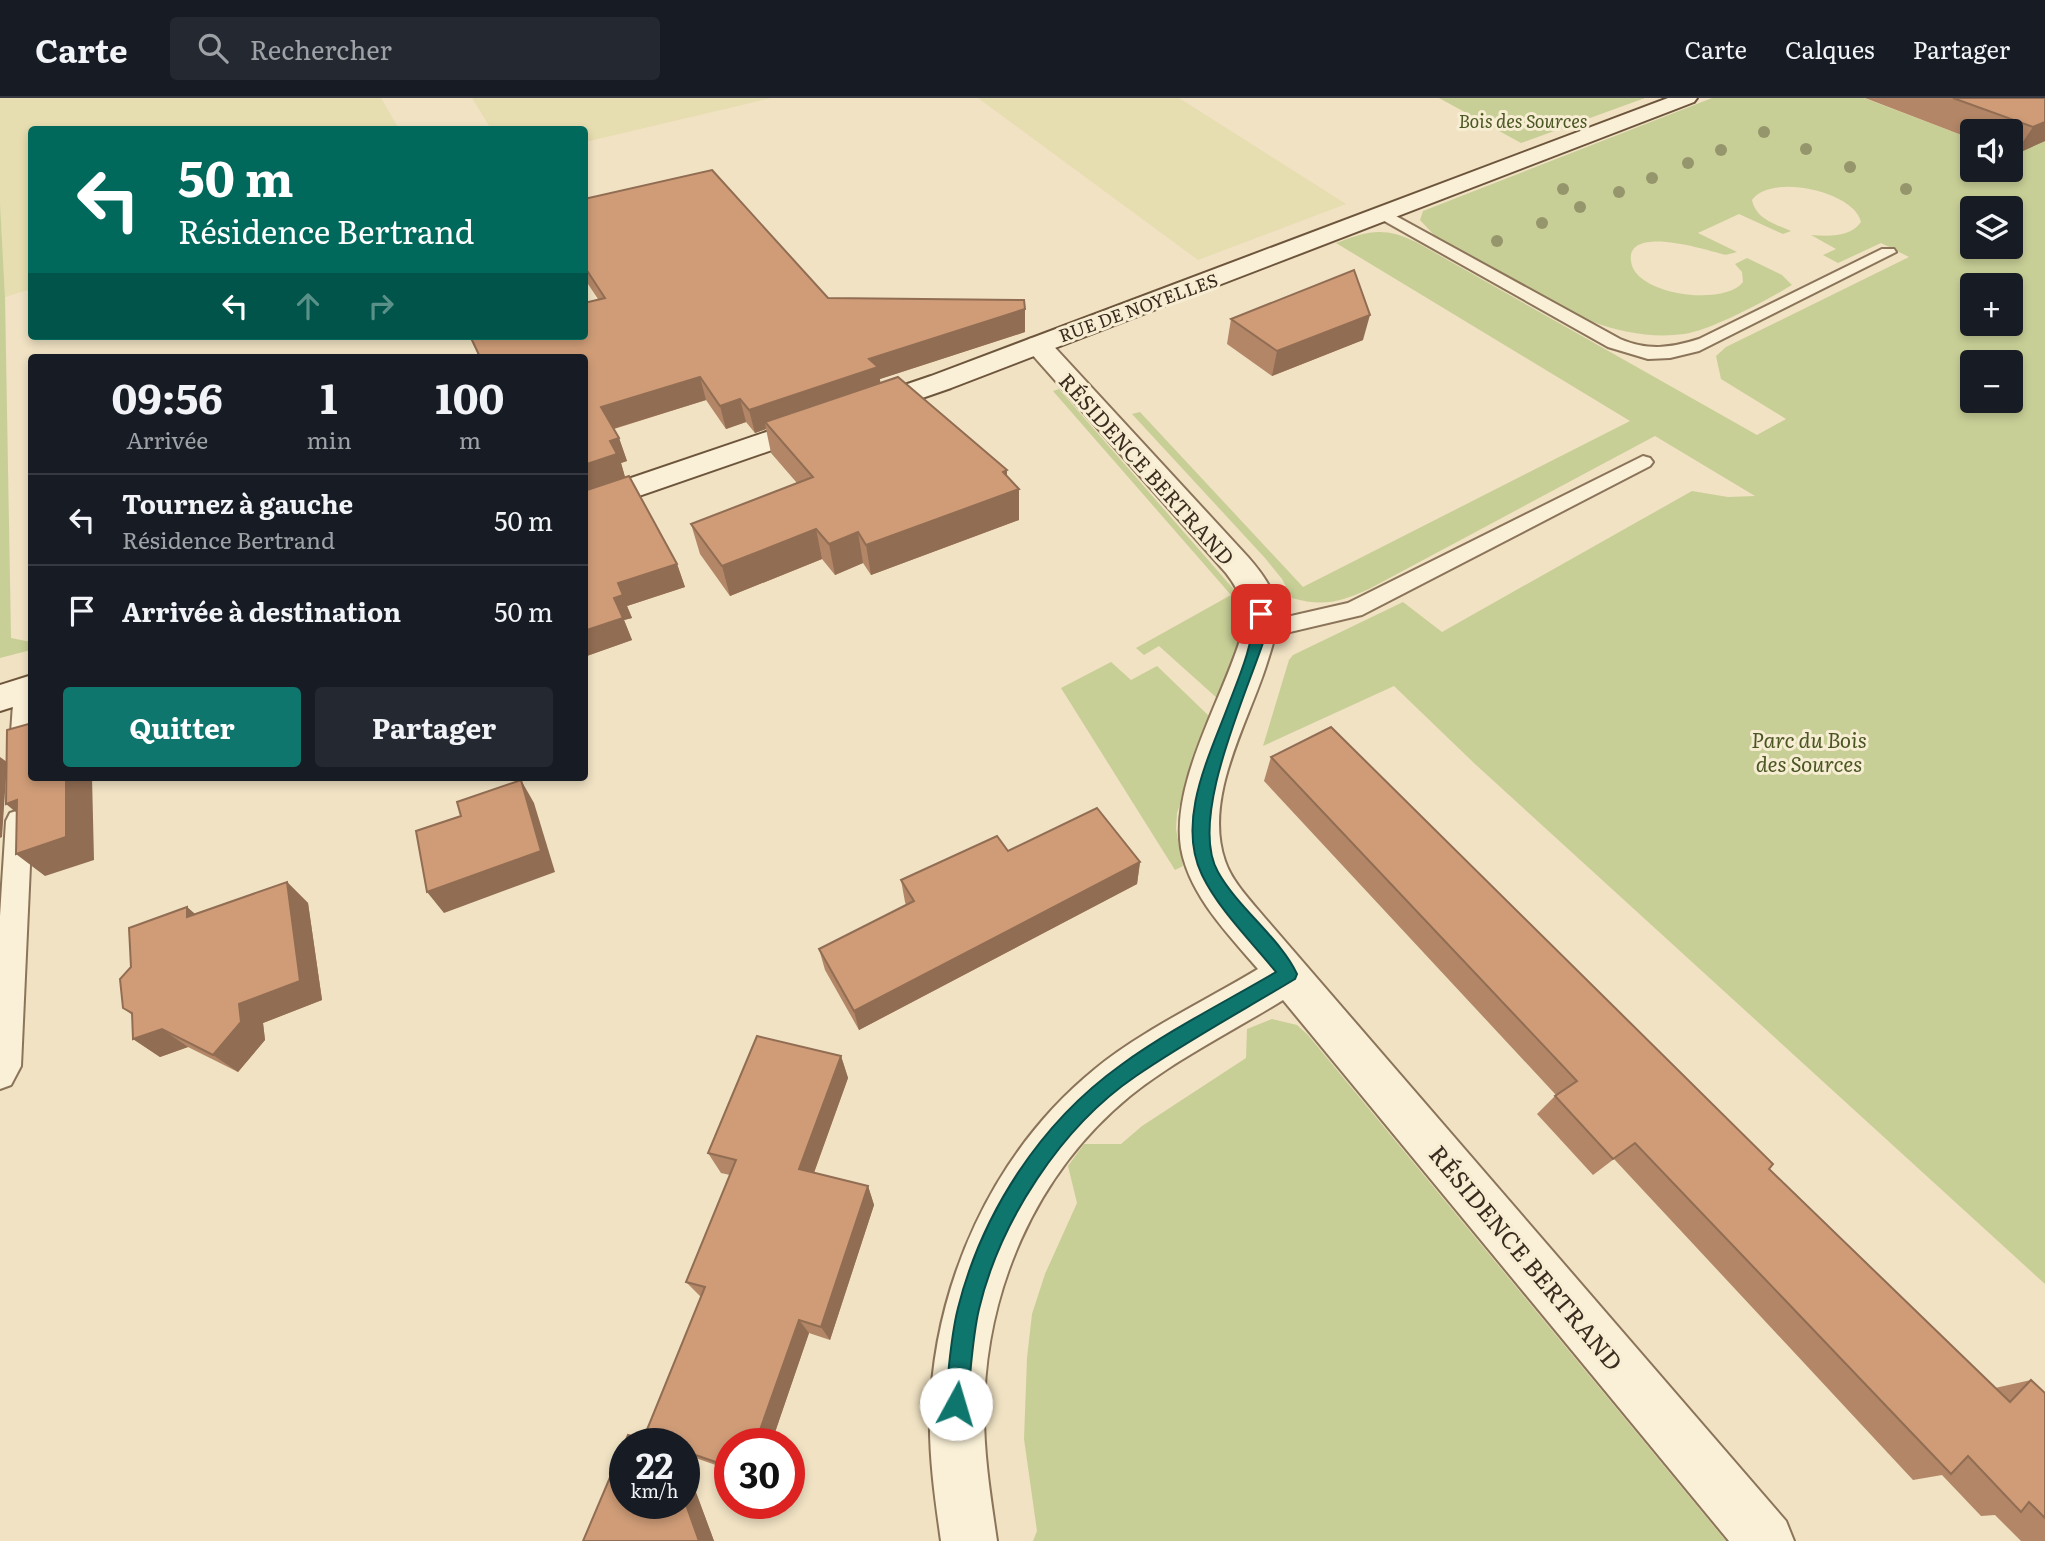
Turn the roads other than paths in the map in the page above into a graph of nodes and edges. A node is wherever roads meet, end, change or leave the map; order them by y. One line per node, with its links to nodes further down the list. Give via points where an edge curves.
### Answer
1 (1687, 98): 2 (street, RUE DE NOYELLES)
2 (1384, 215): 3 (lane, via 1614,344 1645,355 1677,352 1705,342); 4 (street, RUE DE NOYELLES)
3 (1888, 252)
4 (1038, 345): 6 (street, RUE DE NOYELLES); 7 (street, RÉSIDENCE BERTRAND, via 1237,565 1258,598)
5 (1643, 463): 7 (lane, via 1354,609)
6 (588, 504)
7 (1261, 631): 9 (street, RÉSIDENCE BERTRAND, via 1209,778 1200,826 1209,872)
8 (19, 692): 10 (lane, via 20,794 6,1066)
9 (1288, 974): 11 (street, via 1109,1085 1045,1152 1009,1203 978,1274 961,1359 956,1404 958,1457); 12 (street, RÉSIDENCE BERTRAND)
10 (0, 1076)
11 (969, 1541)
12 (1766, 1541)

